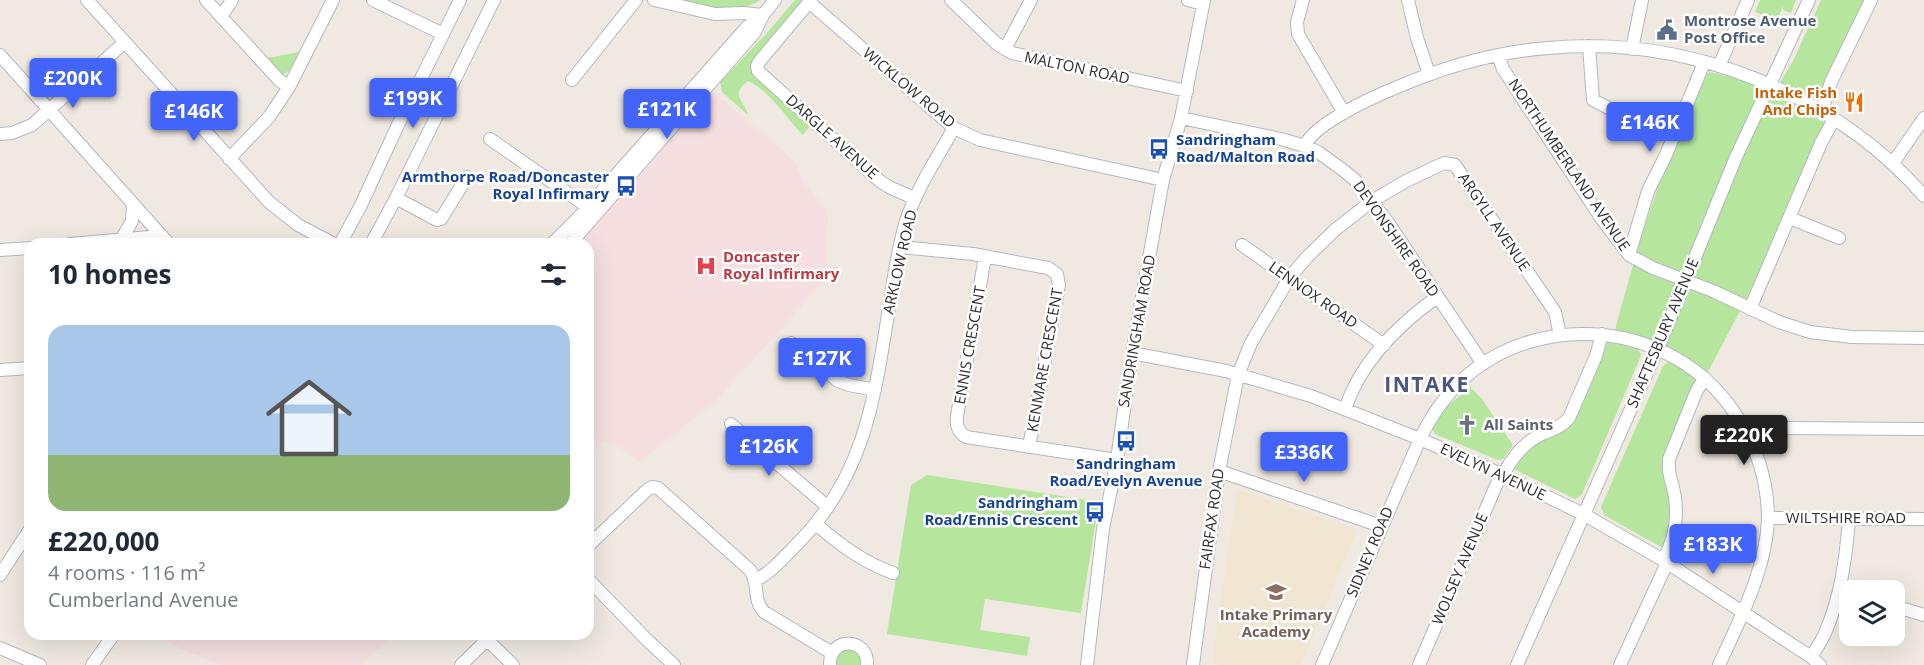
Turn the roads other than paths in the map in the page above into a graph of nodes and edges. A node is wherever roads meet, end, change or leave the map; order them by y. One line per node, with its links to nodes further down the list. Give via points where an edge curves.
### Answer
1 (87, 0): 25 (street)
2 (206, 0): 23 (street)
3 (232, 0): 23 (street)
4 (333, 0): 36 (street)
5 (373, 0): 24 (street)
6 (460, 0): 24 (street)
7 (494, 0): 54 (street)
8 (636, 0): 34 (street)
9 (654, 0): 22 (street, via 715,14)
10 (775, 0): 22 (street)
11 (951, 0): 27 (street, MALTON ROAD)
12 (1031, 0): 27 (street)
13 (1188, 0): 21 (street)
14 (1303, 0): 40 (street, via 1298,34)
15 (1408, 0): 33 (street)
16 (1642, 0): 28 (street)
17 (1748, 0): 32 (street)
18 (1809, 0): 35 (street, SHAFTESBURY AVENUE)
19 (1871, 0): 39 (street, via 1831,82)
20 (810, 1): 45 (street, WICKLOW ROAD); 55 (street, DARGLE AVENUE, via 759,62 758,71 881,182)
21 (1203, 2): 37 (street, SANDRINGHAM ROAD)
22 (763, 15): 58 (street, via 754,32)
23 (221, 17): 36 (street)
24 (443, 34): 63 (street)
25 (125, 42): 38 (street); 49 (street)
26 (1589, 46): 28 (street); 30 (street); 41 (street, via 1593,100)
27 (1005, 49): 37 (street, MALTON ROAD)
28 (1632, 49): 31 (street)
29 (0, 55): 38 (street)
30 (1498, 55): 33 (street); 72 (street, NORTHUMBERLAND AVENUE, via 1509,78)
31 (1704, 63): 32 (street); 72 (street, via 1648,191)
32 (1719, 66): 35 (street)
33 (1429, 74): 40 (street)
34 (572, 80)
35 (1770, 85): 39 (street); 77 (street, SHAFTESBURY AVENUE, via 1736,157)
36 (289, 87): 49 (street, via 269,117)
37 (1187, 91): 42 (street, SANDRINGHAM ROAD)
38 (50, 110): 46 (street, via 22,130); 57 (street)
39 (1822, 111): 44 (street)
40 (1344, 113): 48 (street, via 1311,135)
41 (1620, 114)
42 (1181, 118): 48 (street, DEVONSHIRE ROAD); 52 (street, SANDRINGHAM ROAD)
43 (1924, 118): 50 (street)
44 (1834, 119): 50 (street); 59 (street)
45 (954, 128): 52 (street, WICKLOW ROAD, via 980,140); 55 (street, ARKLOW ROAD)
46 (0, 135)
47 (490, 139): 58 (street)
48 (1305, 146): 56 (street, DEVONSHIRE ROAD, via 1343,170)
49 (229, 159): 62 (street, via 283,214)
50 (1893, 163): 53 (street)
51 (467, 177): 54 (street, via 438,220)
52 (1162, 180): 86 (street, SANDRINGHAM ROAD)
53 (1924, 196)
54 (396, 198): 64 (street)
55 (914, 198): 69 (street, ARKLOW ROAD)
56 (1372, 201): 76 (street, ARGYLL AVENUE, via 1336,229); 78 (street, DEVONSHIRE ROAD); 81 (street, ARGYLL AVENUE, via 1444,163 1455,165 1555,312)
57 (132, 204): 60 (street, via 132,221); 61 (street)
58 (593, 210): 65 (street); 66 (street)
59 (1790, 218): 67 (street); 79 (street)
60 (122, 238)
61 (163, 238)
62 (323, 238)
63 (343, 238)
64 (374, 238)
65 (559, 238)
66 (574, 238)
67 (1839, 238)
68 (1242, 245): 76 (street, LENNOX ROAD)
69 (900, 247): 73 (street, KENMARE CRESCENT); 92 (street, ARKLOW ROAD)
70 (24, 248): 71 (street)
71 (0, 250)
72 (1629, 255): 77 (street, NORTHUMBERLAND AVENUE)
73 (985, 257): 75 (street, KENMARE CRESCENT, via 1048,268); 96 (street, ENNIS CRESCENT, via 957,416)
74 (1067, 266): 75 (street, KENMARE CRESCENT)
75 (1056, 273): 100 (street, KENMARE CRESCENT, via 1059,285)
76 (1290, 277): 84 (street, LENNOX ROAD); 90 (street, ARGYLL AVENUE, via 1251,343)
77 (1686, 282): 79 (street, NORTHUMBERLAND AVENUE); 85 (street, SHAFTESBURY AVENUE)
78 (1437, 297): 84 (street); 87 (street, DEVONSHIRE ROAD)
79 (1750, 309): 82 (street, NORTHUMBERLAND AVENUE, via 1826,335)
80 (1602, 334): 81 (street, SIDNEY ROAD); 85 (street, SIDNEY ROAD); 103 (street, WOLSEY AVENUE, via 1569,418 1530,441 1515,454)
81 (1560, 335): 87 (street, SIDNEY ROAD, via 1521,345)
82 (1924, 338)
83 (790, 343): 92 (street, via 838,381)
84 (1384, 345): 93 (street, via 1360,376)
85 (1658, 348): 91 (street, SIDNEY ROAD); 105 (street, SHAFTESBURY AVENUE)
86 (1132, 353): 90 (street, EVELYN AVENUE); 101 (street, SANDRINGHAM ROAD)
87 (1483, 364): 98 (street, SIDNEY ROAD, via 1446,397)
88 (24, 368): 89 (street)
89 (0, 370)
90 (1238, 375): 93 (street, EVELYN AVENUE); 102 (street, FAIRFAX ROAD)
91 (1705, 378): 97 (street, SIDNEY ROAD, via 1726,400); 113 (street, via 1669,459 1676,519)
92 (875, 390): 104 (street, ARKLOW ROAD, via 866,429 850,470)
93 (1345, 409): 98 (street, EVELYN AVENUE)
94 (730, 424): 104 (street)
95 (1924, 429): 97 (street, via 1771,428)
96 (959, 432): 99 (street); 100 (street, via 966,437)
97 (1749, 436): 106 (street, SIDNEY ROAD, via 1762,472)
98 (1420, 439): 103 (street, EVELYN AVENUE); 110 (street, SIDNEY ROAD)
99 (947, 440)
100 (1029, 447): 101 (street)
101 (1117, 460): 135 (street, SANDRINGHAM ROAD, via 1103,529)
102 (1219, 471): 110 (street); 136 (street, FAIRFAX ROAD)
103 (1502, 474): 105 (street, EVELYN AVENUE); 138 (street, WOLSEY AVENUE)
104 (828, 507): 109 (street, ARKLOW ROAD)
105 (1585, 515): 113 (street, EVELYN AVENUE); 139 (street, SHAFTESBURY AVENUE)
106 (1768, 518): 107 (street, WILTSHIRE ROAD); 121 (street, SIDNEY ROAD, via 1764,552)
107 (1849, 519): 108 (street, WILTSHIRE ROAD); 117 (street)
108 (1924, 519)
109 (816, 525): 114 (street, via 871,565); 116 (street, ARKLOW ROAD, via 776,566)
110 (1381, 526): 137 (street, SIDNEY ROAD)
111 (24, 538): 115 (street)
112 (594, 540): 116 (street, via 647,490 655,487 750,570)
113 (1665, 562): 121 (street, EVELYN AVENUE); 140 (street)
114 (892, 573)
115 (0, 574)
116 (756, 580): 127 (street, via 757,603 764,612)
117 (1845, 580)
118 (594, 585): 133 (street)
119 (1839, 602): 128 (street)
120 (1905, 609): 122 (street)
121 (1742, 612): 128 (street, EVELYN AVENUE); 141 (street, SIDNEY ROAD)
122 (1924, 615)
123 (110, 640): 130 (street)
124 (483, 640): 131 (street)
125 (491, 640): 132 (street)
126 (0, 648): 129 (street)
127 (831, 659): 134 (street, via 838,646 856,645 865,654)
128 (1815, 661)
129 (40, 665)
130 (92, 665)
131 (461, 665)
132 (513, 665)
133 (674, 665)
134 (867, 665)
135 (1087, 665)
136 (1193, 665)
137 (1322, 665)
138 (1419, 665)
139 (1517, 665)
140 (1620, 665)
141 (1719, 665)

